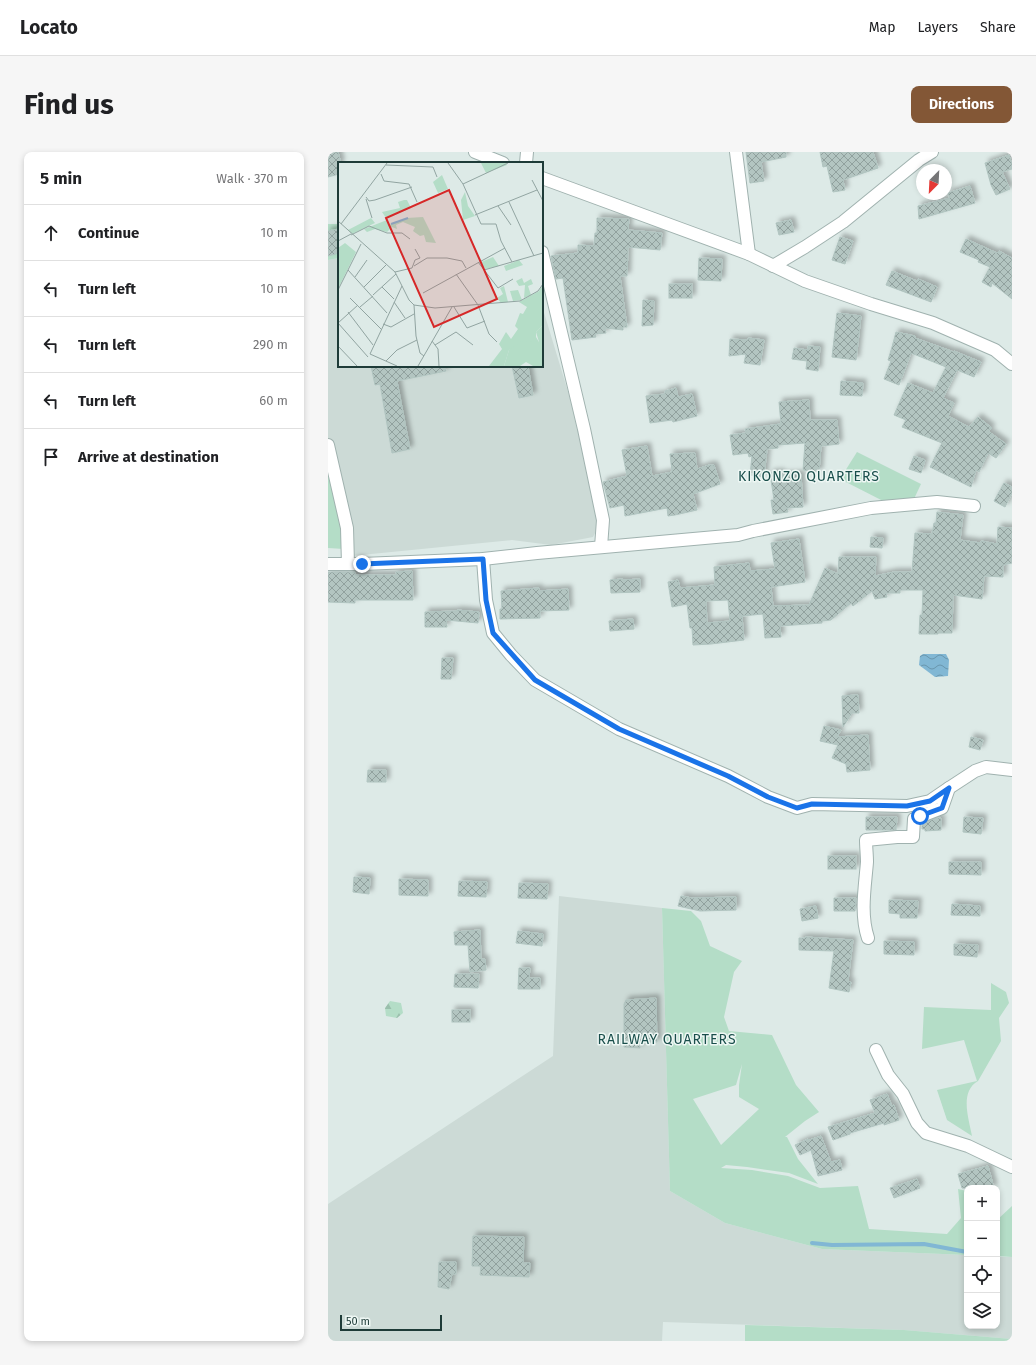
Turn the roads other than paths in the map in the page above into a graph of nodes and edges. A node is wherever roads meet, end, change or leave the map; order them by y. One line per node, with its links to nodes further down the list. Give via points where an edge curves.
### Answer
1 (475, 152): 5 (street)
2 (527, 152): 6 (street)
3 (736, 152): 8 (street)
4 (932, 152): 10 (street, via 843,222)
5 (500, 162)
6 (526, 162)
7 (543, 178): 8 (street)
8 (748, 254): 10 (street)
9 (543, 256): 15 (street, via 600,505)
10 (773, 266): 11 (street, via 831,291 933,323 995,350)
11 (1012, 364)
12 (328, 445): 13 (street)
13 (331, 468): 18 (street, via 347,528)
14 (974, 506): 15 (street, via 937,502 871,508 738,536)
15 (601, 547): 16 (street)
16 (483, 559): 18 (street); 20 (street, via 486,600 493,633 535,680 619,729 797,808 812,804 907,806 930,801)
17 (328, 564): 18 (street)
18 (348, 564)
19 (1012, 770): 20 (street, via 986,767)
20 (949, 788): 21 (street, via 942,808 914,819 913,837 866,840 864,896 865,929)
21 (868, 938)
22 (876, 1050): 23 (street, via 888,1075 903,1094 917,1123 926,1133 968,1146)
23 (1012, 1167)

